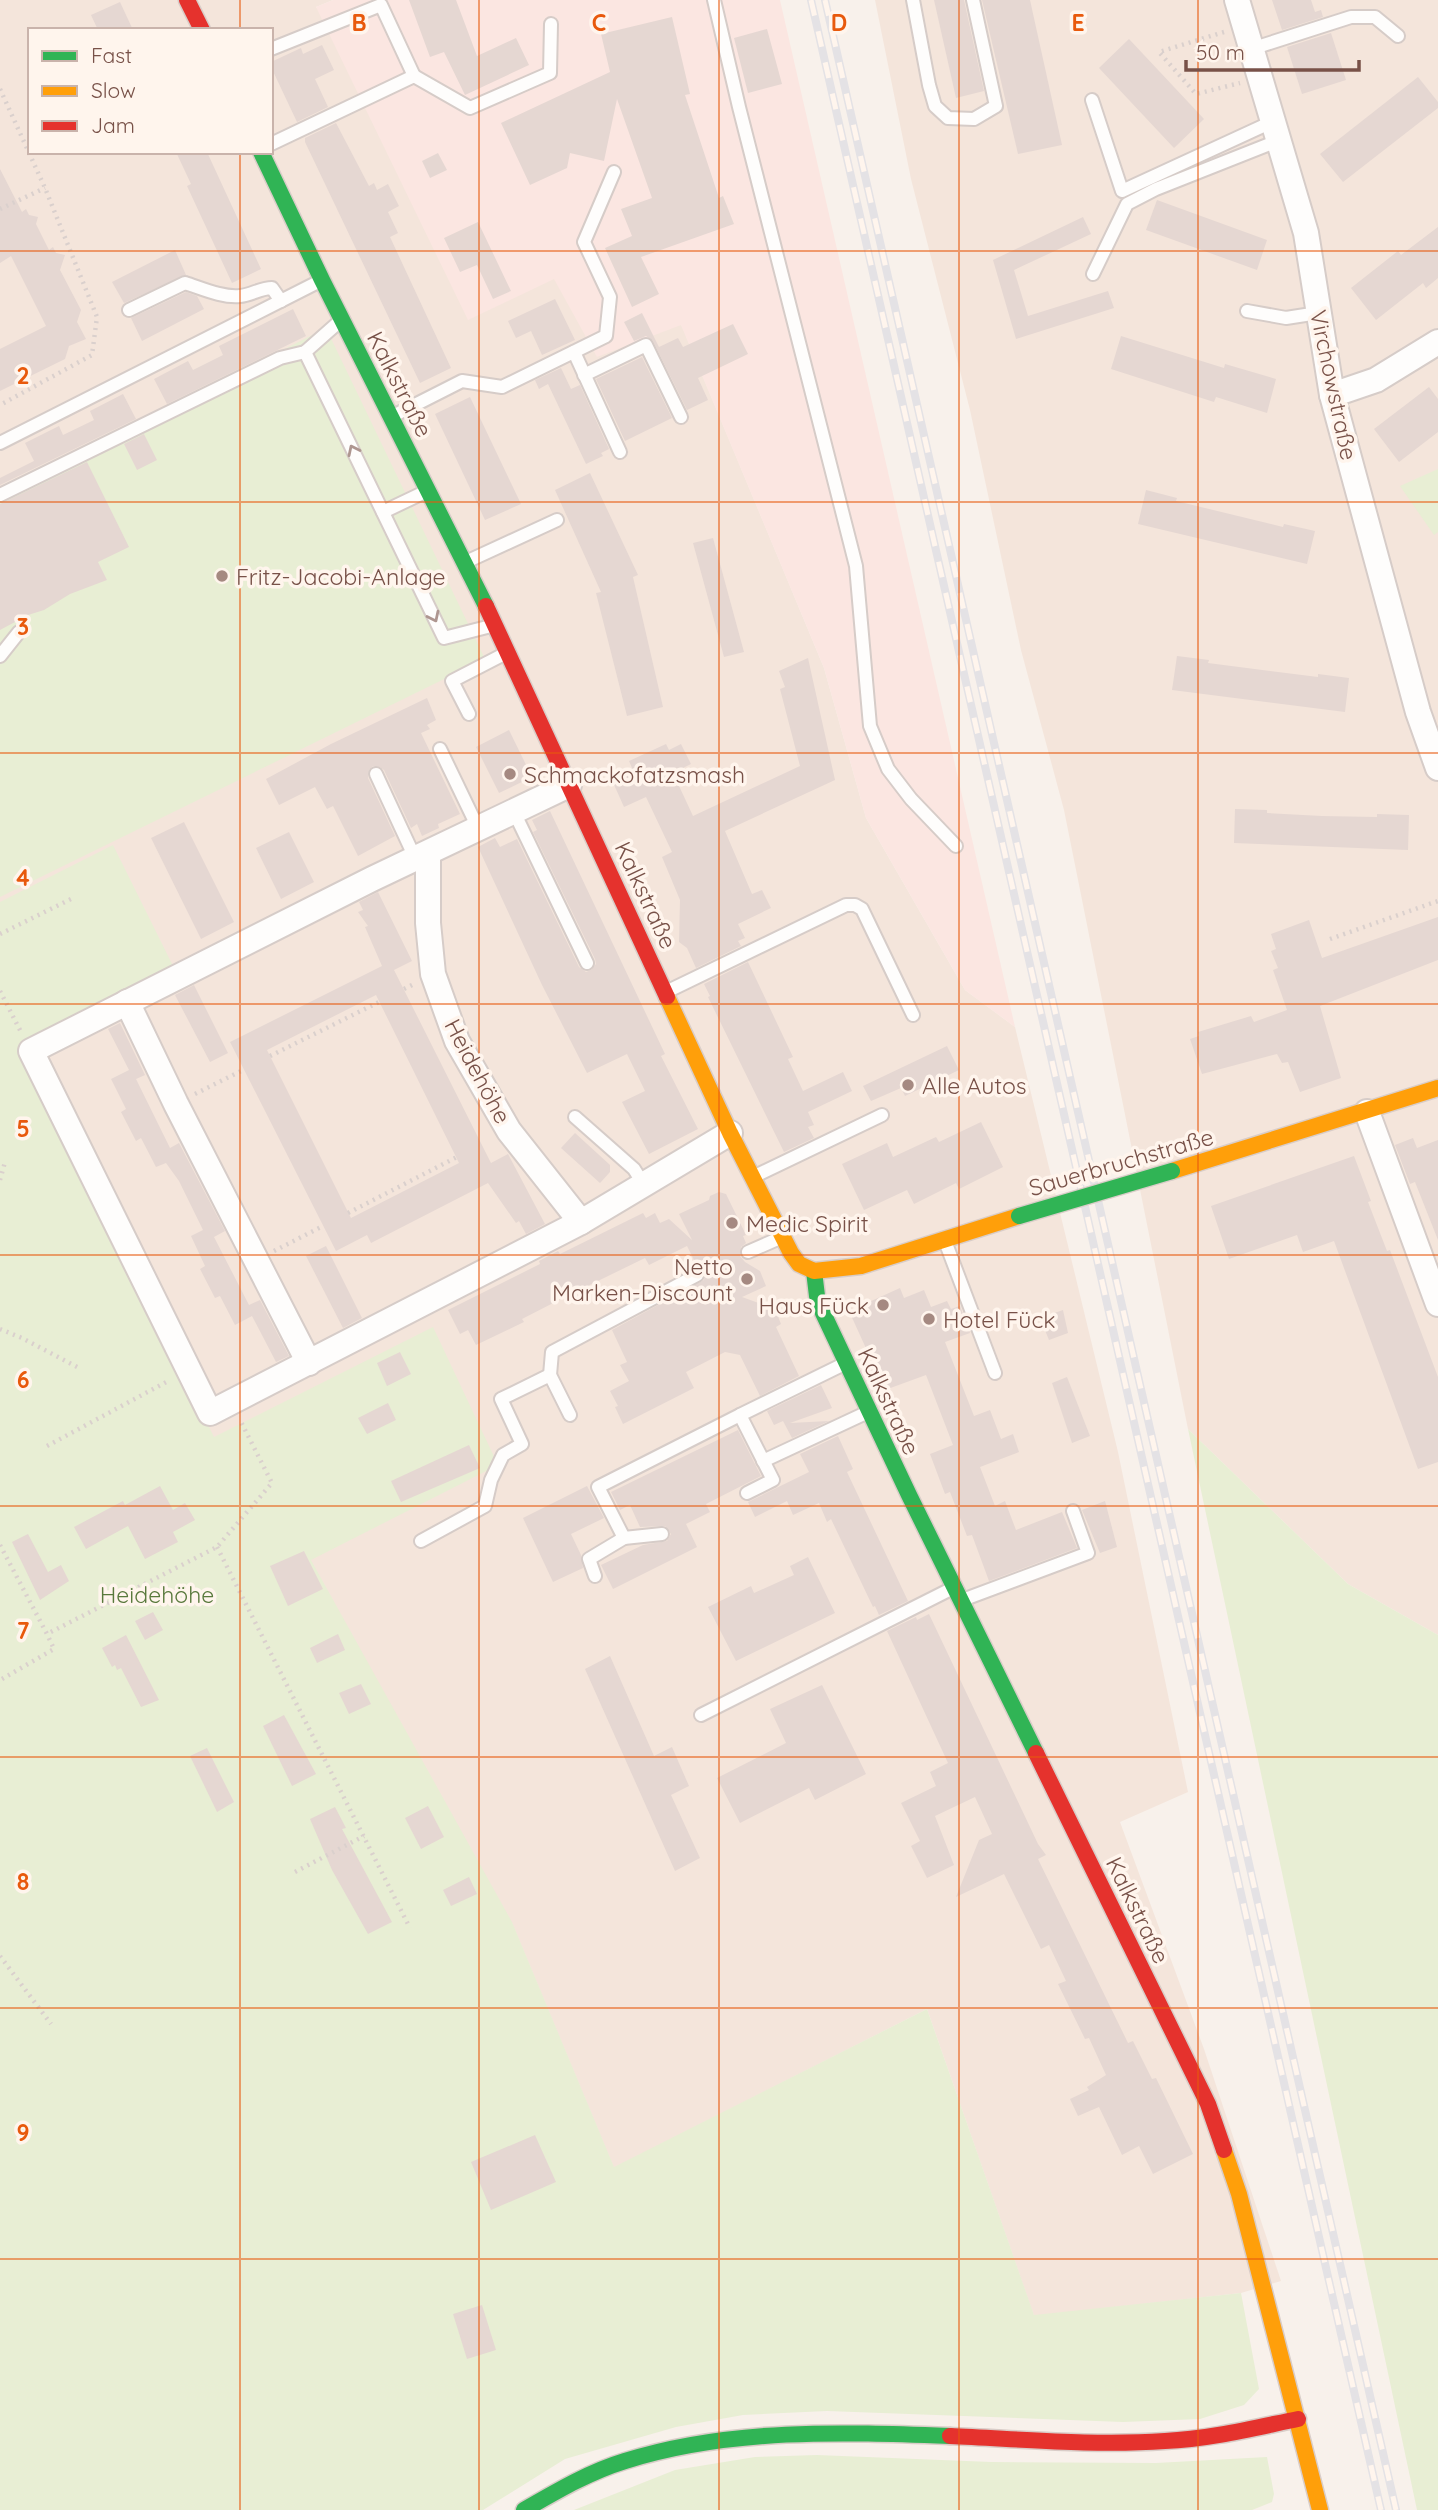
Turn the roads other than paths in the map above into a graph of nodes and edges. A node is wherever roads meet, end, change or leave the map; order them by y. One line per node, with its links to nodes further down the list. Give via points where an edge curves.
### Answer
1 (187, 0): 7 (street)
2 (714, 0): 50 (lane, via 856,566 870,726 888,769)
3 (913, 0): 4 (lane, via 936,106 948,118 975,119 996,106)
4 (973, 0)
5 (1237, 0): 10 (street, Virchowstraße)
6 (551, 24): 11 (lane, via 550,73 470,108)
7 (201, 28)
8 (1398, 36): 10 (lane, via 1375,17 1350,17)
9 (273, 48): 11 (lane, via 381,5)
10 (1251, 49): 13 (street, Virchowstraße)
11 (414, 76): 14 (lane)
12 (1092, 100): 13 (lane, via 1122,191)
13 (1277, 130): 17 (lane, via 1128,204); 22 (street, Virchowstraße, via 1306,233)
14 (273, 143)
15 (262, 154): 18 (street, Kalkstraße)
16 (614, 172): 26 (lane, via 584,242 610,297 606,336)
17 (1093, 274)
18 (322, 280): 19 (lane); 23 (street, Kalkstraße)
19 (281, 301): 20 (lane, via 272,288 233,297 185,284); 31 (lane)
20 (129, 310)
21 (1247, 310): 22 (lane, via 1286,318)
22 (1318, 313): 28 (street, Virchowstraße)
23 (342, 319): 25 (lane); 29 (street, Kalkstraße)
24 (1438, 342): 28 (street, via 1376,380)
25 (305, 352): 34 (lane, via 280,358); 35 (lane, one-way to 25)
26 (574, 352): 27 (lane); 29 (lane, via 502,387 461,381)
27 (584, 375): 30 (lane, via 646,345); 32 (lane)
28 (1332, 394): 42 (street, Virchowstraße)
29 (391, 417): 33 (street, Kalkstraße)
30 (681, 417)
31 (0, 443)
32 (620, 452)
33 (428, 490): 35 (lane); 37 (street, Kalkstraße)
34 (0, 495)
35 (383, 512): 38 (lane, one-way to 38, via 444,638)
36 (557, 520): 37 (lane)
37 (465, 563): 38 (street, Kalkstraße)
38 (496, 625): 40 (street, Kalkstraße)
39 (19, 632): 41 (lane)
40 (508, 652): 43 (lane, via 452,681); 47 (street, Kalkstraße)
41 (0, 656)
42 (1428, 709): 45 (street, Virchowstraße)
43 (469, 714)
44 (440, 749): 49 (lane)
45 (1438, 768)
46 (376, 774): 51 (lane)
47 (569, 785): 48 (street); 53 (street, Kalkstraße)
48 (514, 812): 49 (street); 52 (lane)
49 (479, 830): 51 (street)
50 (956, 846)
51 (422, 857): 54 (street); 63 (street, Heidehöhe, via 433,974 457,1041 509,1131)
52 (587, 963)
53 (666, 993): 55 (lane, via 846,905 855,905 862,909); 60 (street, Kalkstraße)
54 (127, 1002): 70 (street); 70 (street, via 31,1051 210,1413)
55 (913, 1015)
56 (1438, 1087): 57 (street, Sauerbruchstraße)
57 (1367, 1112): 65 (street, Sauerbruchstraße, bridge); 69 (street)
58 (882, 1115): 61 (lane)
59 (575, 1117): 62 (lane, via 634,1169)
60 (730, 1133): 61 (street, Kalkstraße); 62 (street)
61 (753, 1177): 64 (street, Kalkstraße)
62 (644, 1185): 63 (street)
63 (581, 1223): 70 (street)
64 (783, 1237): 66 (lane); 67 (street, Kalkstraße, via 799,1264)
65 (945, 1240): 67 (street, Sauerbruchstraße, via 861,1266); 72 (lane)
66 (748, 1252)
67 (814, 1271): 71 (street, Kalkstraße, via 823,1313)
68 (697, 1275): 73 (lane, via 551,1352)
69 (1438, 1304)
70 (309, 1363)
71 (847, 1363): 74 (street, Kalkstraße); 76 (lane)
72 (995, 1373)
73 (550, 1375): 75 (lane); 82 (lane, via 501,1399 522,1444 503,1455 485,1506)
74 (870, 1412): 77 (lane); 84 (street, Kalkstraße)
75 (570, 1415)
76 (740, 1415): 77 (lane); 81 (lane, via 598,1487)
77 (763, 1461): 78 (lane, via 773,1480)
78 (747, 1493)
79 (1073, 1511): 84 (lane, via 1088,1553)
80 (662, 1534): 81 (lane)
81 (624, 1538): 83 (lane, via 589,1559)
82 (421, 1541)
83 (596, 1576)
84 (958, 1594): 85 (lane); 86 (street, Kalkstraße, via 1208,2104 1239,2194)
85 (701, 1715)
86 (1298, 2419): 87 (street, via 1224,2434 1149,2442 805,2432 723,2439 633,2459 579,2479); 88 (street, Kalkstraße)
87 (524, 2510)
88 (1320, 2510)

